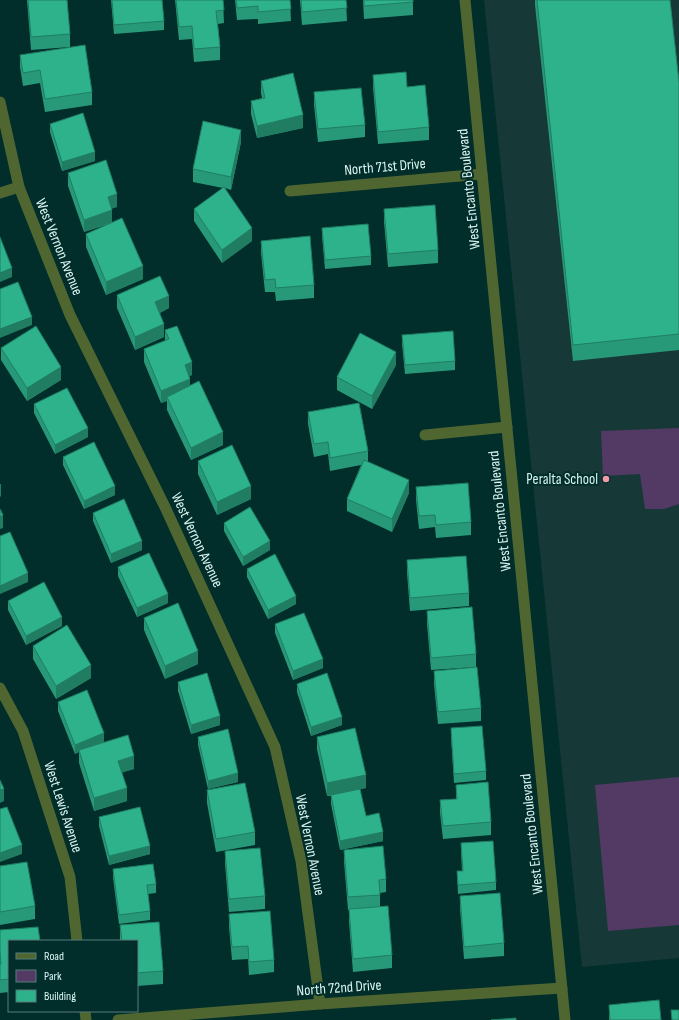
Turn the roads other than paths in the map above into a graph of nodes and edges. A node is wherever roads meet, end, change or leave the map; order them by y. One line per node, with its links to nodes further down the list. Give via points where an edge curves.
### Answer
1 (465, 0): 3 (street, West Encanto Boulevard)
2 (0, 102): 4 (street, West Vernon Avenue)
3 (482, 174): 5 (street, North 71st Drive); 7 (street, West Encanto Boulevard)
4 (19, 187): 6 (street); 12 (street, West Vernon Avenue, via 70,315 165,507 274,747 301,861)
5 (290, 191)
6 (0, 193)
7 (507, 427): 8 (street); 11 (street, West Encanto Boulevard)
8 (425, 435)
9 (0, 688): 10 (street, West Lewis Avenue, via 23,731 70,877)
10 (77, 940)
11 (562, 988): 12 (street, North 72nd Drive); 14 (street, West Encanto Boulevard)
12 (320, 1004): 13 (street, North 72nd Drive)
13 (118, 1020)
14 (565, 1020)

